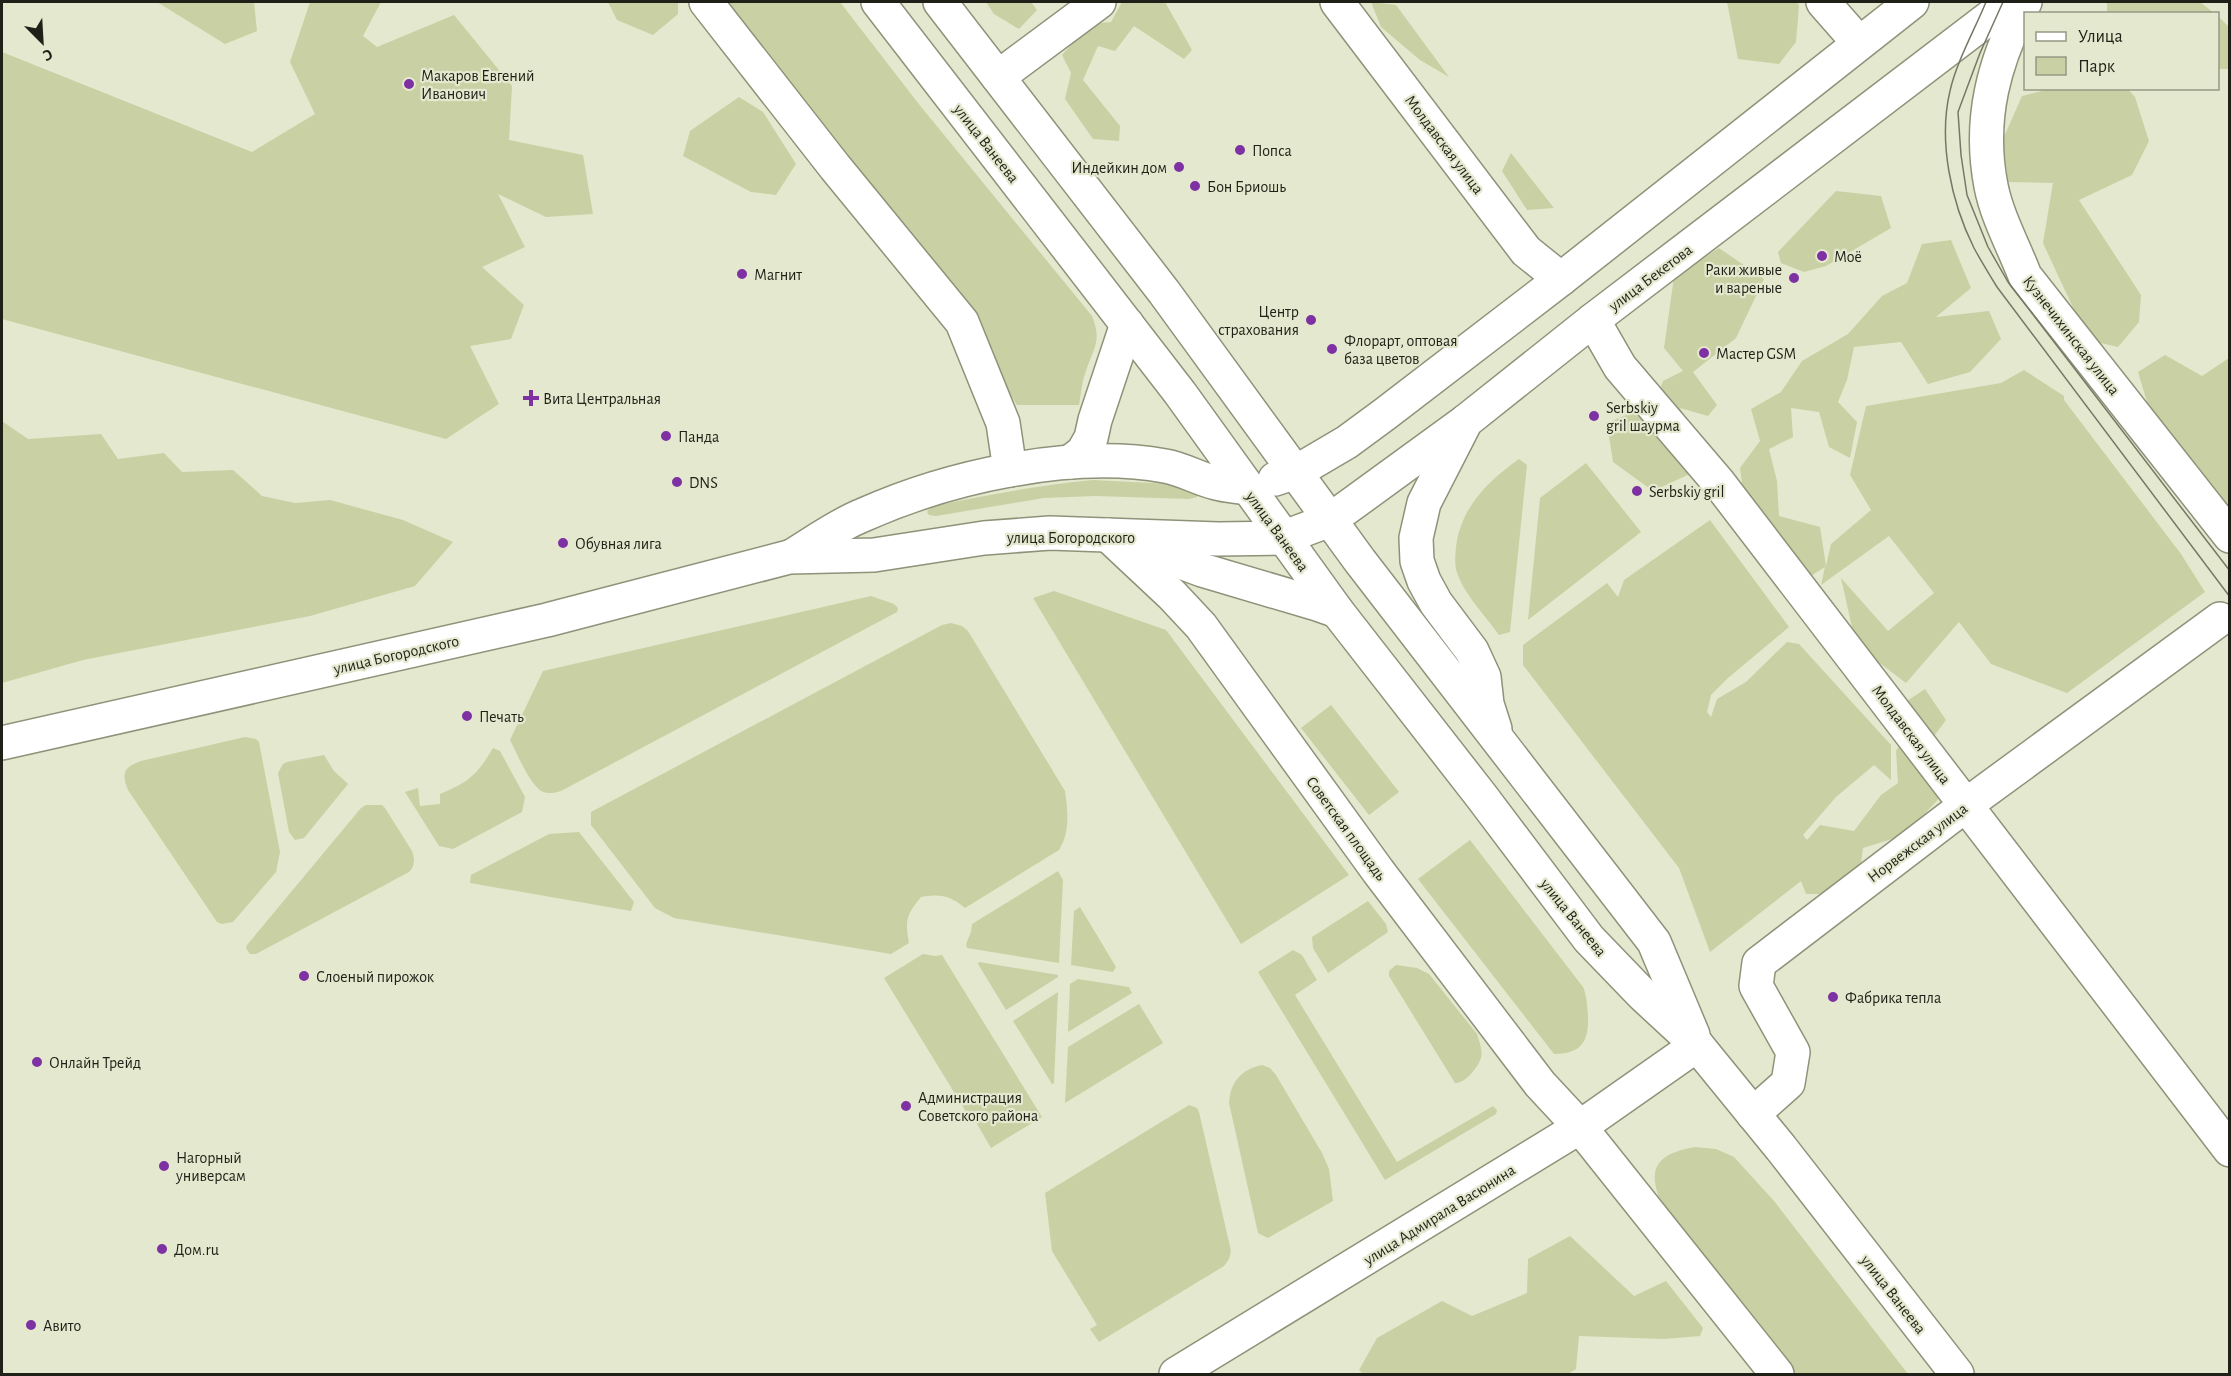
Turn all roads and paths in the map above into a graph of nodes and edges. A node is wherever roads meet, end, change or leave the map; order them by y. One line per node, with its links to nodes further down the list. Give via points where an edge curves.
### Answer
1 (706, 2): 17 (street, via 962,322 1003,423)
2 (878, 2): 14 (street, улица Ванеева)
3 (940, 2): 11 (street, улица Ванеева)
4 (1098, 2): 11 (street)
5 (1337, 2): 12 (street, Молдавская улица, via 1526,251)
6 (1823, 2): 10 (street)
7 (1912, 2): 10 (street)
8 (2010, 2): 13 (street, улица Бекетова)
9 (2025, 2): 22 (street, Кузнечихинская улица, via 2004,46 1992,86 1985,145 1992,189 2007,232 2025,276)
10 (1859, 43): 12 (street)
11 (998, 77): 18 (street, улица Ванеева, via 1164,292)
12 (1561, 279): 18 (street, via 1357,435)
13 (1593, 320): 15 (street, улица Бекетова); 29 (street, Молдавская улица, via 1620,367 1719,483)
14 (1127, 324): 16 (street, via 1091,438 1083,452); 19 (street, улица Ванеева)
15 (1466, 421): 20 (street, улица Бекетова); 27 (street, via 1424,503 1416,538 1417,561 1436,603 1472,651 1484,677)
16 (1070, 462): 17 (street, улица Богородского); 19 (street, улица Богородского, via 1164,465 1215,483)
17 (1010, 470): 24 (street, улица Богородского, via 925,490 861,515)
18 (1296, 472): 19 (street); 20 (street, улица Ванеева)
19 (1248, 488): 23 (street, улица Ванеева)
20 (1330, 520): 23 (street, улица Бекетова); 27 (street, улица Ванеева)
21 (1108, 535): 23 (street, улица Богородского); 24 (street, улица Богородского, via 984,538 874,555); 25 (street, via 1202,570); 32 (street, Советская площадь, via 1201,626 1378,871 1540,1084)
22 (2229, 536)
23 (1282, 538): 25 (street, улица Ванеева)
24 (789, 557): 28 (street, улица Богородского, via 548,620)
25 (1337, 611): 30 (street, улица Ванеева, via 1589,939)
26 (2220, 619): 29 (street, Норвежская улица)
27 (1498, 740): 30 (street, улица Ванеева, via 1654,942)
28 (2, 743)
29 (1966, 805): 31 (street, Норвежская улица, via 1759,963 1756,986 1793,1052 1788,1083); 33 (street, Молдавская улица)
30 (1697, 1045): 31 (street, улица Ванеева); 32 (street, улица Адмирала Васюнина)
31 (1753, 1113): 36 (street, улица Ванеева)
32 (1580, 1127): 34 (street, улица Адмирала Васюнина); 35 (street)
33 (2229, 1150)
34 (1176, 1374)
35 (1777, 1374)
36 (1957, 1374)

